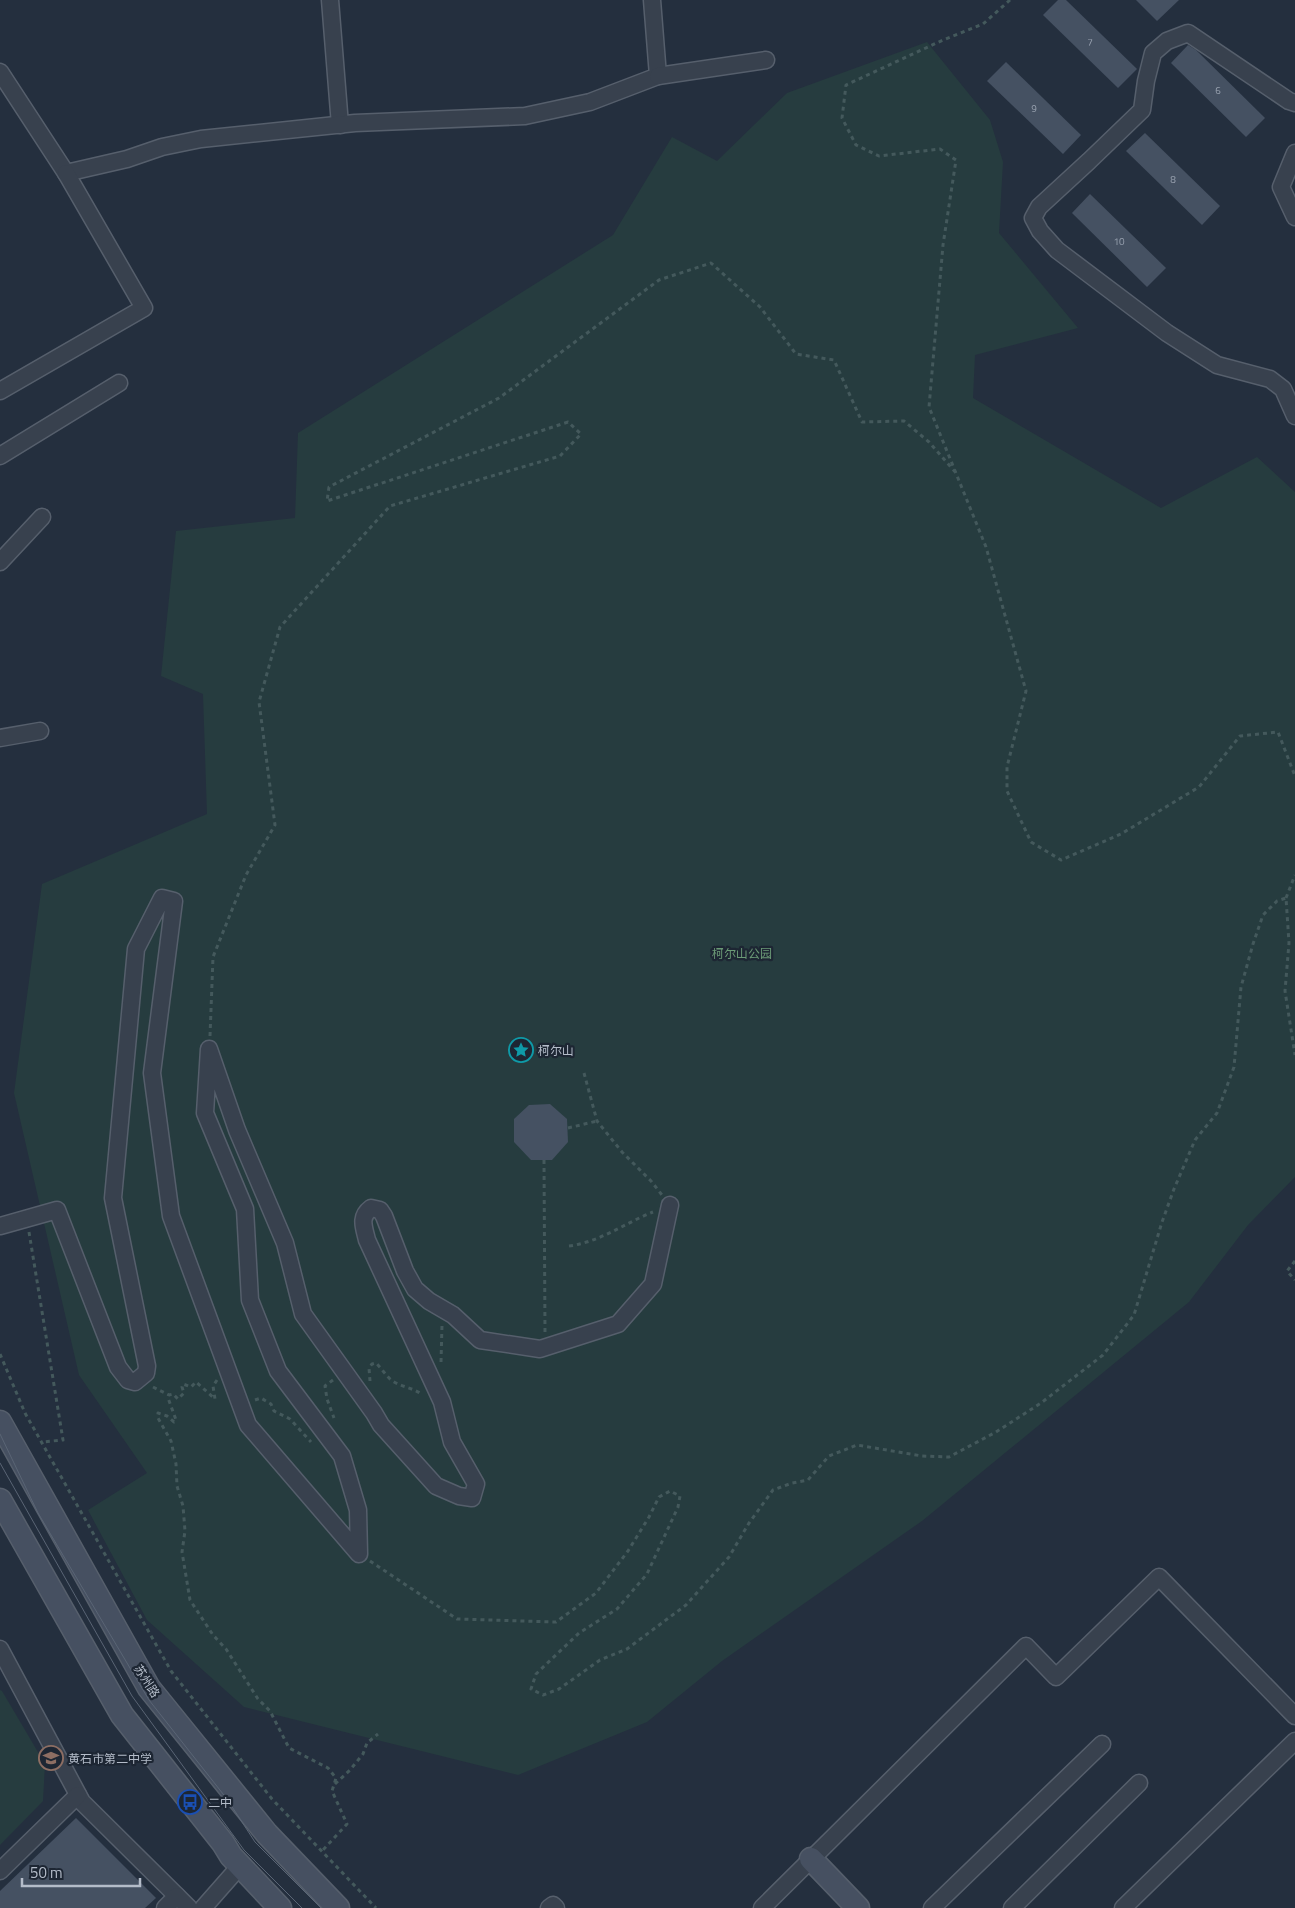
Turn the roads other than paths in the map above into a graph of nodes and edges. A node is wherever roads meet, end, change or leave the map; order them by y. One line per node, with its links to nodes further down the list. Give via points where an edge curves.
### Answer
1 (330, 0): 7 (street)
2 (652, 0): 5 (street)
3 (766, 60): 5 (street)
4 (0, 72): 9 (street)
5 (658, 76): 7 (street, via 590,102 526,116)
6 (1295, 103): 13 (street, via 1188,34 1167,41 1153,53 1142,110 1038,207 1032,218 1057,250 1161,328 1217,365 1270,379 1284,389)
7 (340, 125): 9 (street, via 162,147)
8 (1295, 153): 10 (street, via 1281,187)
9 (66, 174): 12 (street, via 144,308)
10 (1295, 217)
11 (119, 383): 14 (street)
12 (0, 391)
13 (1295, 416)
14 (0, 456)
15 (42, 517): 16 (street)
16 (0, 562)
17 (40, 731): 18 (street)
18 (0, 738)
19 (670, 1205): 20 (street, via 653,1284 624,1318 618,1324 540,1349 480,1340 453,1315 429,1301 415,1289 380,1210 371,1208 366,1212 362,1220 367,1240 440,1398 452,1442 476,1484 472,1498 459,1496 436,1486 381,1425 362,1385 303,1314 285,1243 237,1130 209,1049 205,1113 245,1209 250,1300 278,1371 342,1456 358,1510 359,1554 248,1424 171,1216 152,1073 174,901 162,898 136,948 113,1198 147,1366 146,1373 139,1380 128,1380 118,1367 57,1210)
20 (0, 1226)
21 (0, 1422): 36 (main road, 苏州路, via 149,1688 267,1834)
22 (3, 1512): 30 (main road, via 122,1715)
23 (0, 1649): 28 (street)
24 (1295, 1716): 29 (street, via 1159,1577 1056,1677 1026,1646)
25 (1295, 1741): 43 (street)
26 (1102, 1744): 41 (street)
27 (1139, 1783): 42 (street)
28 (78, 1794): 31 (street); 32 (street)
29 (811, 1859): 39 (street); 40 (main road)
30 (240, 1866): 34 (street); 35 (main road)
31 (0, 1871)
32 (171, 1902): 33 (street)
33 (189, 1908)
34 (203, 1908)
35 (280, 1908)
36 (338, 1908)
37 (549, 1908): 38 (street, via 552,1904)
38 (556, 1908)
39 (762, 1908)
40 (858, 1908)
41 (932, 1908)
42 (1012, 1908)
43 (1123, 1908)

